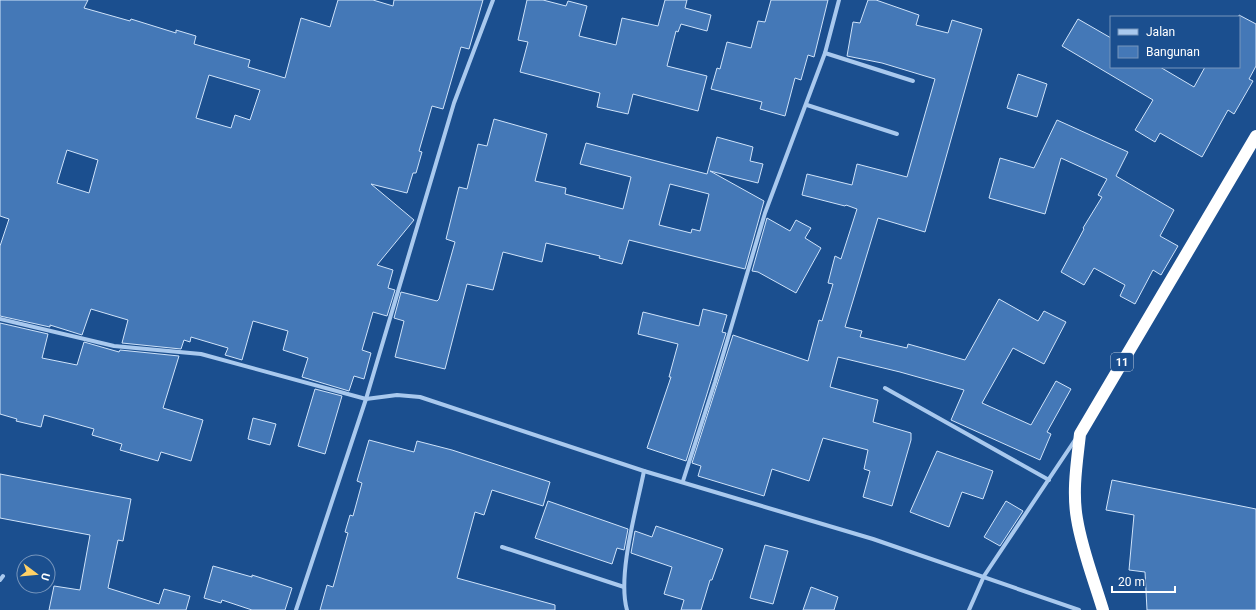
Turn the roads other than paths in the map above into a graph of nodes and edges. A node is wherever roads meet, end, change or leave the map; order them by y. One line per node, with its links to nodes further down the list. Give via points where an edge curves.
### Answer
1 (493, 0): 10 (street, via 454,103)
2 (839, 0): 3 (street)
3 (825, 54): 4 (street); 5 (street)
4 (913, 81)
5 (807, 105): 6 (street); 14 (street, via 765,213)
6 (897, 134)
7 (1256, 136): 11 (highway, 11)
8 (0, 319): 10 (street, via 114,346 201,354)
9 (885, 388): 13 (street)
10 (366, 399): 12 (street, via 420,397); 18 (street)
11 (1080, 434): 13 (street); 22 (highway, 11, via 1075,485 1077,518)
12 (644, 471): 14 (street); 17 (street, via 626,561)
13 (1049, 480): 16 (street)
14 (683, 481): 16 (street, via 874,539)
15 (502, 547): 17 (street)
16 (984, 576): 20 (street); 21 (street)
17 (624, 587): 19 (street)
18 (296, 610)
19 (627, 610)
20 (969, 610)
21 (1079, 610)
22 (1103, 610)

